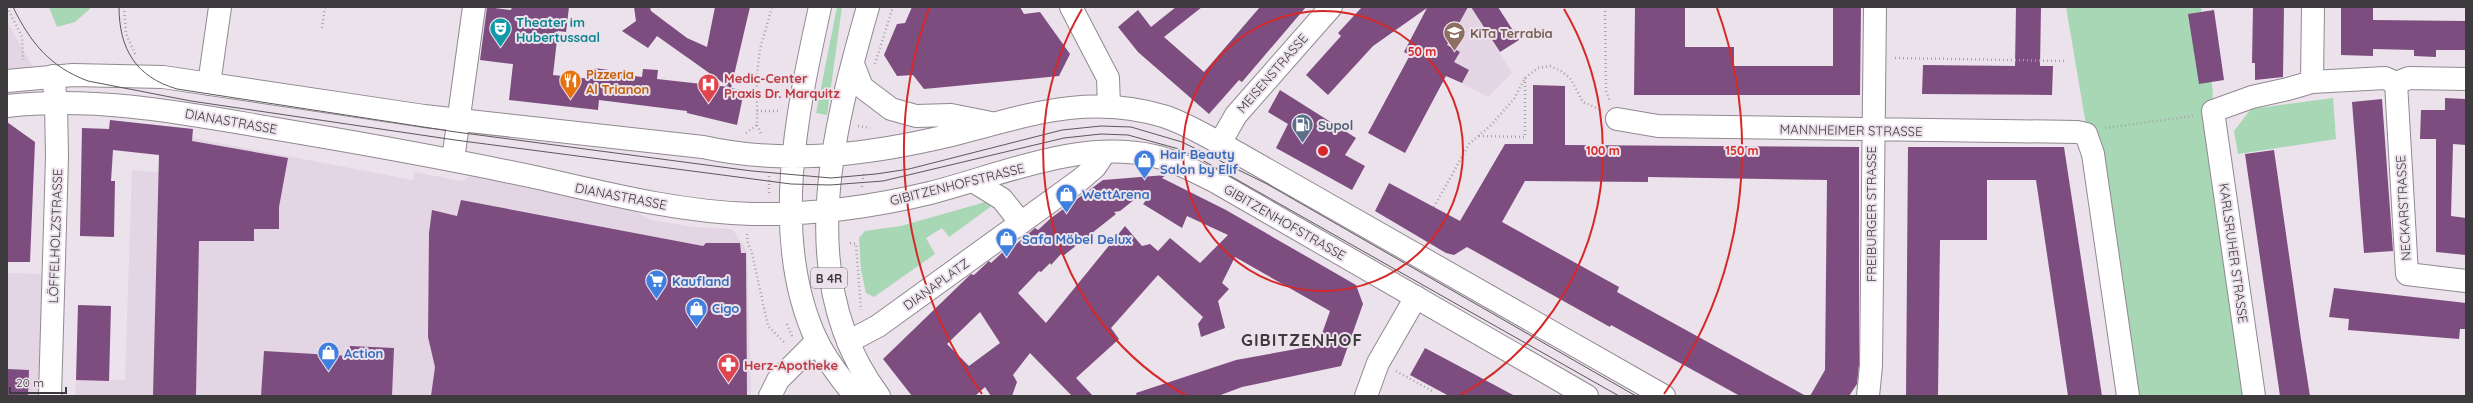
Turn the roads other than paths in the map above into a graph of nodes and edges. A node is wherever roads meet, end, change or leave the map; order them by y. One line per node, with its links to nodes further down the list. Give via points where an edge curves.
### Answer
1 (220, 7): 15 (main road)
2 (474, 7): 19 (main road)
3 (820, 7): 25 (main road, B 4R)
4 (868, 7): 9 (main road, B 4R)
5 (1071, 7): 18 (main road, via 1108,78)
6 (1331, 7): 23 (main road, MEISENSTRASSE, via 1236,114)
7 (1875, 7): 22 (main road, FREIBURGER STRASSE)
8 (2313, 7): 13 (main road)
9 (853, 64): 21 (main road, via 862,87 891,109 916,116 950,115); 24 (main road, B 4R)
10 (53, 76): 12 (main road); 15 (main road, via 138,75); 16 (main road, LÖFFELHOLZSTRASSE)
11 (2466, 79): 14 (main road, via 2409,78)
12 (7, 81)
13 (2312, 82): 14 (main road, via 2385,78); 45 (main road, KARLSRUHER STRASSE, via 2252,97 2213,111)
14 (2396, 83): 32 (main road, NECKARSTRASSE, via 2407,274)
15 (209, 84): 19 (main road, via 318,102)
16 (56, 102): 17 (main road, DIANASTRASSE); 27 (main road, DIANASTRASSE, via 109,103 159,109); 36 (main road, LÖFFELHOLZSTRASSE, via 57,157)
17 (7, 106)
18 (1109, 107): 21 (main road, via 1062,108); 23 (main road, via 1163,117)
19 (458, 118): 25 (main road, via 703,147 733,154); 27 (main road)
20 (1617, 119): 22 (main road, MANNHEIMER STRASSE, via 1658,126)
21 (994, 124): 24 (main road, via 898,147)
22 (1872, 130): 43 (main road, FREIBURGER STRASSE, via 1871,366); 44 (main road, MANNHEIMER STRASSE, via 2086,134 2093,154)
23 (1220, 143): 42 (main road)
24 (834, 155): 25 (main road); 29 (main road, B 4R)
25 (793, 157): 30 (main road, B 4R)
26 (1100, 159): 28 (main road, GIBITZENHOFSTRASSE, via 1057,159); 31 (main road, DIANAPLATZ, via 1080,180); 33 (main road, GIBITZENHOFSTRASSE, via 1129,152 1157,157 1189,169)
27 (453, 160): 30 (main road, DIANASTRASSE, via 670,206 749,214)
28 (973, 181): 29 (main road, GIBITZENHOFSTRASSE, via 899,200); 31 (main road, via 1002,199)
29 (828, 210): 30 (main road, GIBITZENHOFSTRASSE); 34 (main road, B 4R, via 829,277 837,312)
30 (792, 213): 35 (main road, B 4R, via 793,250 799,282)
31 (1021, 223): 34 (main road, DIANAPLATZ)
32 (2466, 281)
33 (1416, 297): 40 (main road, via 1378,363); 41 (main road, GIBITZENHOFSTRASSE)
34 (859, 331): 39 (main road, B 4R, via 862,370)
35 (817, 341): 37 (main road, via 778,380); 38 (main road, B 4R)
36 (50, 396)
37 (770, 396)
38 (855, 396)
39 (879, 396)
40 (1366, 396)
41 (1587, 396)
42 (1664, 396)
43 (1868, 396)
44 (2128, 396)
45 (2254, 396)

